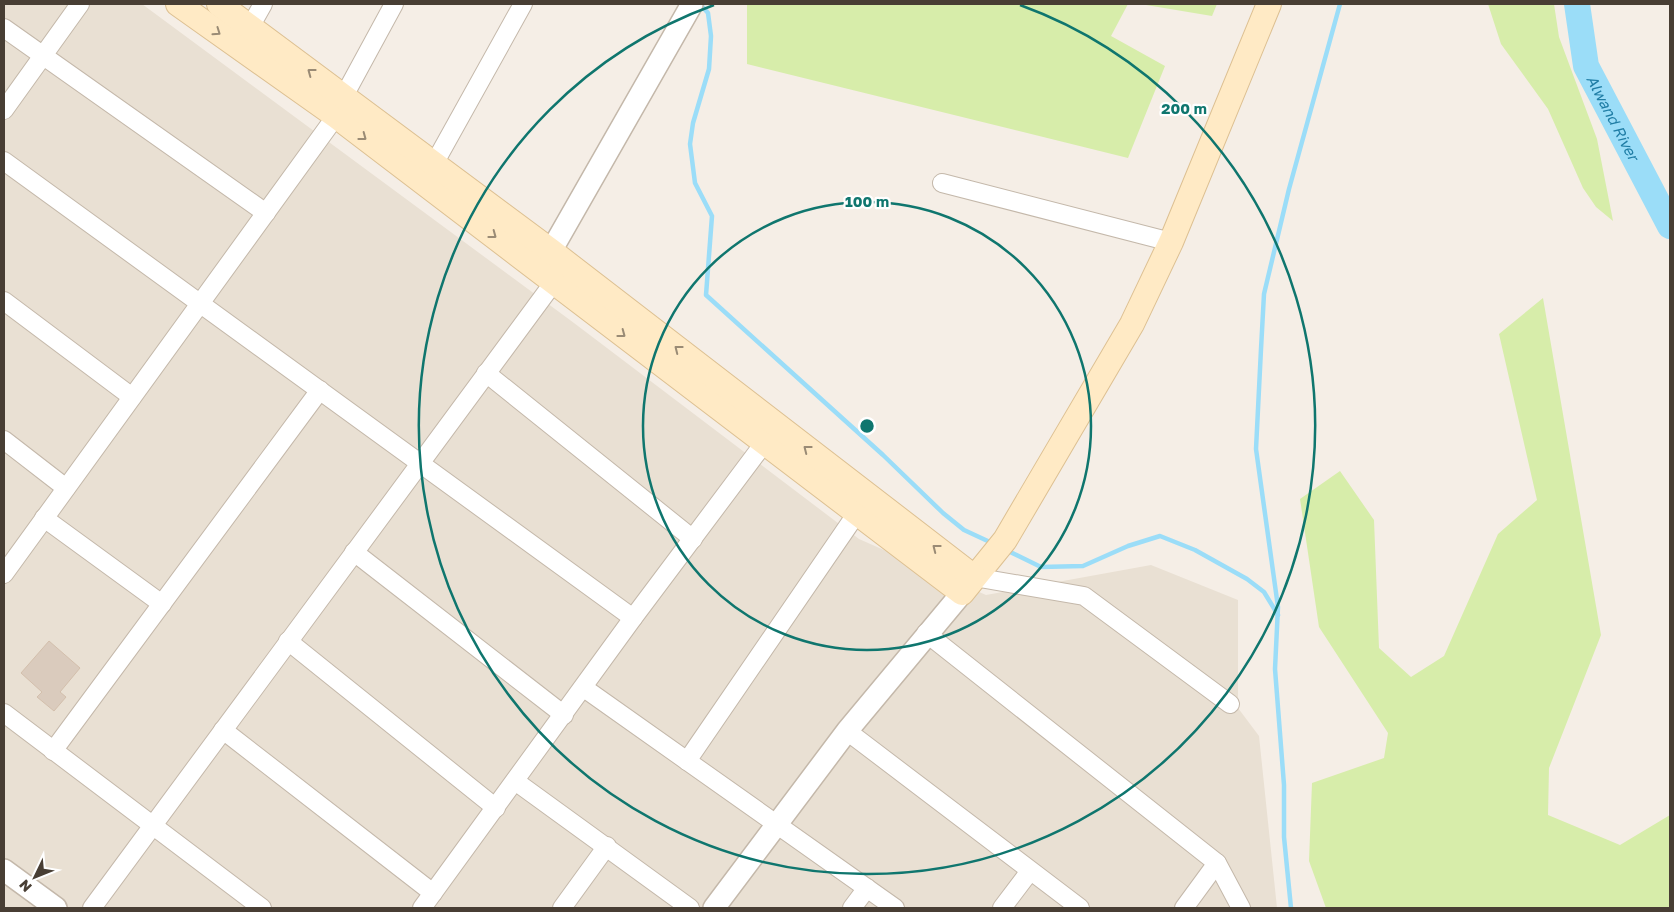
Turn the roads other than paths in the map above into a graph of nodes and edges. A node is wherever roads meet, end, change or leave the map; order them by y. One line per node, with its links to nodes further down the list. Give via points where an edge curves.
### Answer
1 (80, 4): 11 (street)
2 (178, 4): 12 (main road, one-way to 12)
3 (219, 4): 9 (main road)
4 (263, 4): 9 (street)
5 (394, 4): 13 (street)
6 (523, 4): 16 (street)
7 (1269, 4): 19 (main road)
8 (689, 9): 20 (street)
9 (250, 27): 12 (main road)
10 (4, 28): 11 (street)
11 (42, 56): 14 (street); 18 (street)
12 (273, 57): 13 (main road)
13 (340, 106): 16 (main road); 18 (street); 21 (main road, one-way to 21)
14 (4, 110)
15 (4, 161): 23 (street)
16 (434, 164): 20 (main road)
17 (942, 183): 19 (street)
18 (266, 213): 23 (street)
19 (1171, 242): 36 (main road, via 1110,364 999,548)
20 (551, 251): 31 (main road, one-way to 20)
21 (554, 282): 24 (street); 28 (main road, one-way to 28)
22 (4, 301): 26 (street)
23 (200, 303): 25 (street); 26 (street)
24 (486, 373): 29 (street); 33 (street)
25 (320, 390): 29 (street); 37 (street)
26 (132, 397): 30 (street)
27 (4, 440): 30 (street)
28 (765, 442): 31 (main road); 33 (street)
29 (420, 463): 34 (street); 38 (street)
30 (66, 488): 32 (street)
31 (871, 515): 36 (main road); 48 (street)
32 (44, 518): 35 (street); 37 (street)
33 (693, 539): 38 (street)
34 (354, 552): 40 (street); 44 (street)
35 (4, 574)
36 (968, 585): 39 (street); 42 (street, via 1084,596)
37 (162, 604): 47 (street)
38 (633, 618): 41 (street)
39 (926, 633): 46 (street); 54 (street)
40 (288, 641): 45 (street); 50 (street)
41 (584, 688): 44 (street); 48 (street)
42 (1230, 704)
43 (4, 714): 47 (street)
44 (564, 715): 49 (street)
45 (224, 730): 52 (street); 58 (street)
46 (847, 731): 51 (street); 56 (street)
47 (53, 751): 52 (street)
48 (686, 761): 51 (street)
49 (515, 781): 50 (street); 53 (street)
50 (496, 808): 58 (street)
51 (778, 824): 57 (street); 65 (street)
52 (152, 826): 60 (street); 61 (street)
53 (607, 846): 63 (street); 64 (street)
54 (1217, 863): 70 (street); 71 (street)
55 (4, 870): 59 (street)
56 (1030, 870): 68 (street); 69 (street)
57 (867, 888): 66 (street); 67 (street)
58 (433, 893): 62 (street)
59 (50, 907)
60 (92, 908)
61 (262, 908)
62 (422, 908)
63 (562, 908)
64 (690, 908)
65 (714, 908)
66 (852, 908)
67 (896, 908)
68 (1002, 908)
69 (1080, 908)
70 (1184, 908)
71 (1241, 908)

